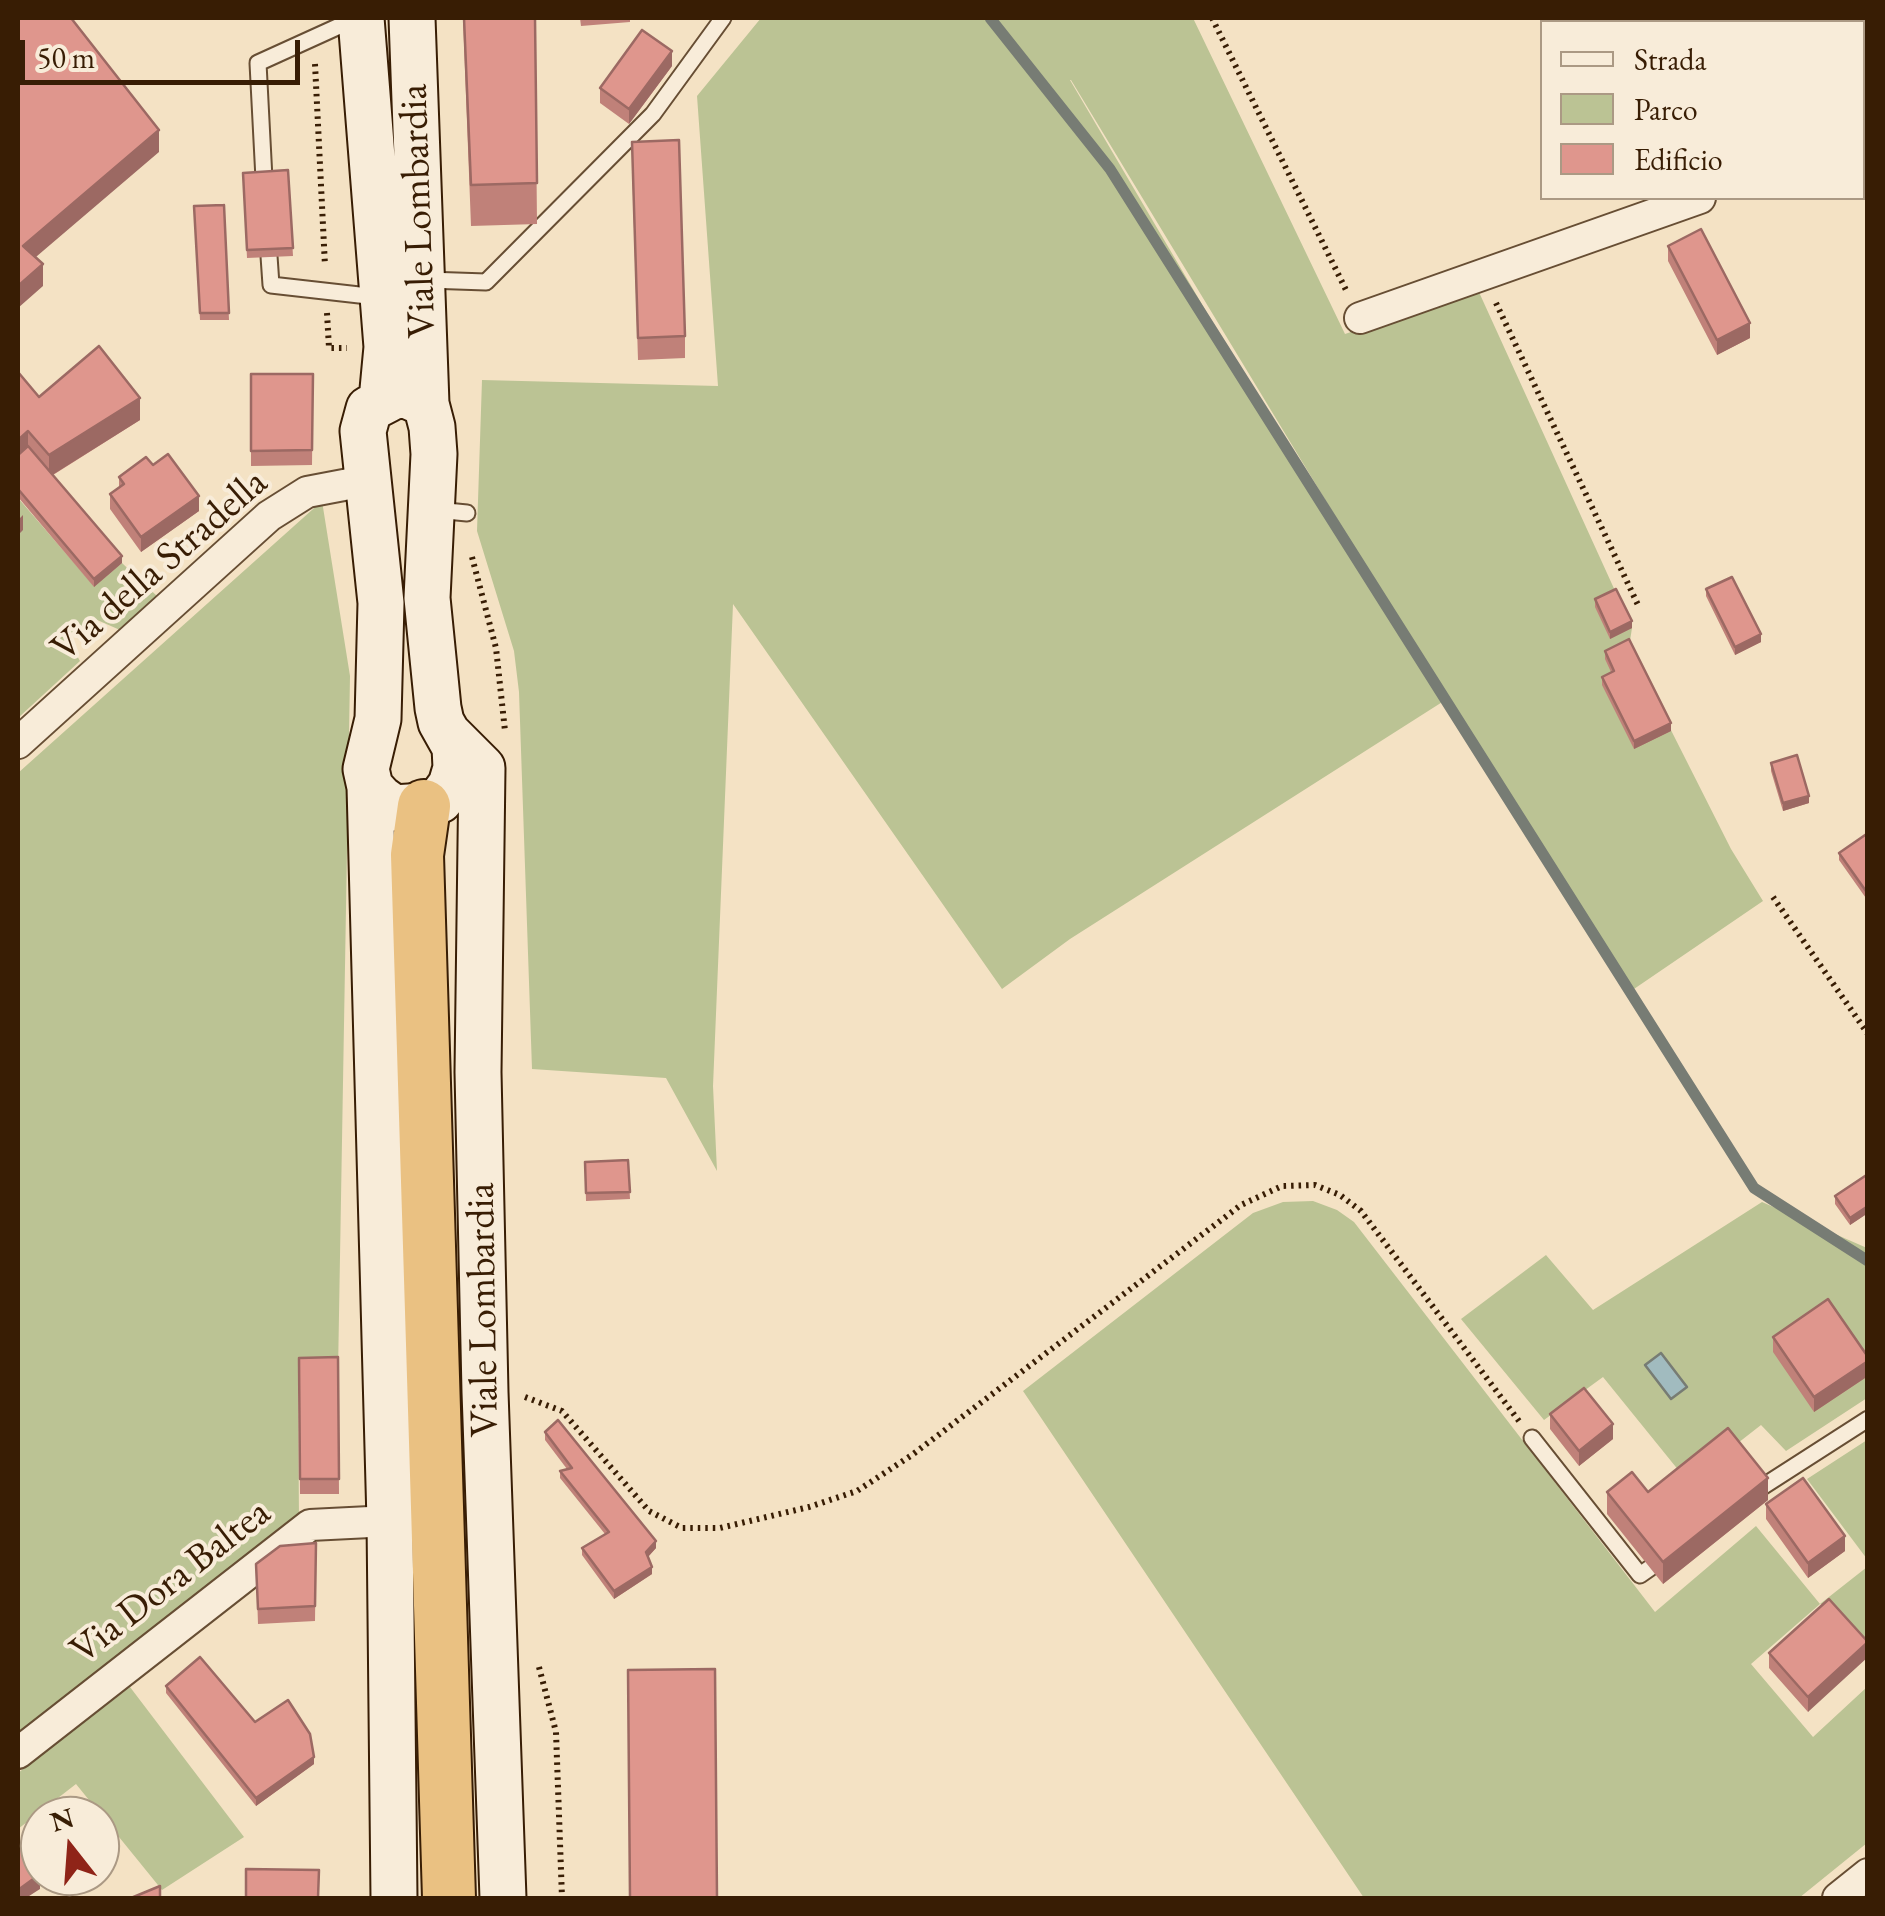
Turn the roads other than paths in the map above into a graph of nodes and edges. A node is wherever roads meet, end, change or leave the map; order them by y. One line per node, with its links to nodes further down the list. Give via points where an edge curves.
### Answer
1 (359, 18): 4 (lane, via 258,62); 7 (main road, Viale Lombardia)
2 (412, 18): 7 (main road, Viale Lombardia)
3 (723, 18): 7 (lane, via 654,114 486,282)
4 (264, 179)
5 (1694, 200): 8 (street)
6 (269, 256): 7 (lane, via 271,285)
7 (403, 289): 9 (main road, Viale Lombardia); 10 (main road, Viale Lombardia)
8 (1360, 318)
9 (382, 400): 10 (main road, Viale Lombardia, via 406,395); 11 (main road, Viale Lombardia, via 369,409 363,431)
10 (426, 404): 12 (main road, Viale Lombardia, via 449,511 427,598 438,708)
11 (370, 480): 13 (street, Via della Stradella, via 308,492 268,516); 14 (main road, Viale Lombardia, via 381,603 378,718 366,769)
12 (449, 735): 15 (main road, Viale Lombardia, via 456,768 451,785 440,800); 25 (main road, Viale Lombardia, via 482,768 478,1072)
13 (18, 744)
14 (370, 787): 15 (main road, via 394,808); 19 (main road, Viale Lombardia)
15 (424, 806): 24 (highway, via 417,855)
16 (1868, 1419): 18 (lane)
17 (1532, 1438): 20 (lane, via 1640,1575)
18 (1760, 1489)
19 (390, 1521): 21 (street, Via Dora Baltea, via 310,1525); 23 (main road, Viale Lombardia)
20 (1650, 1568)
21 (18, 1752)
22 (1868, 1874): 26 (street)
23 (394, 1898)
24 (449, 1898)
25 (502, 1898)
26 (1838, 1898)

